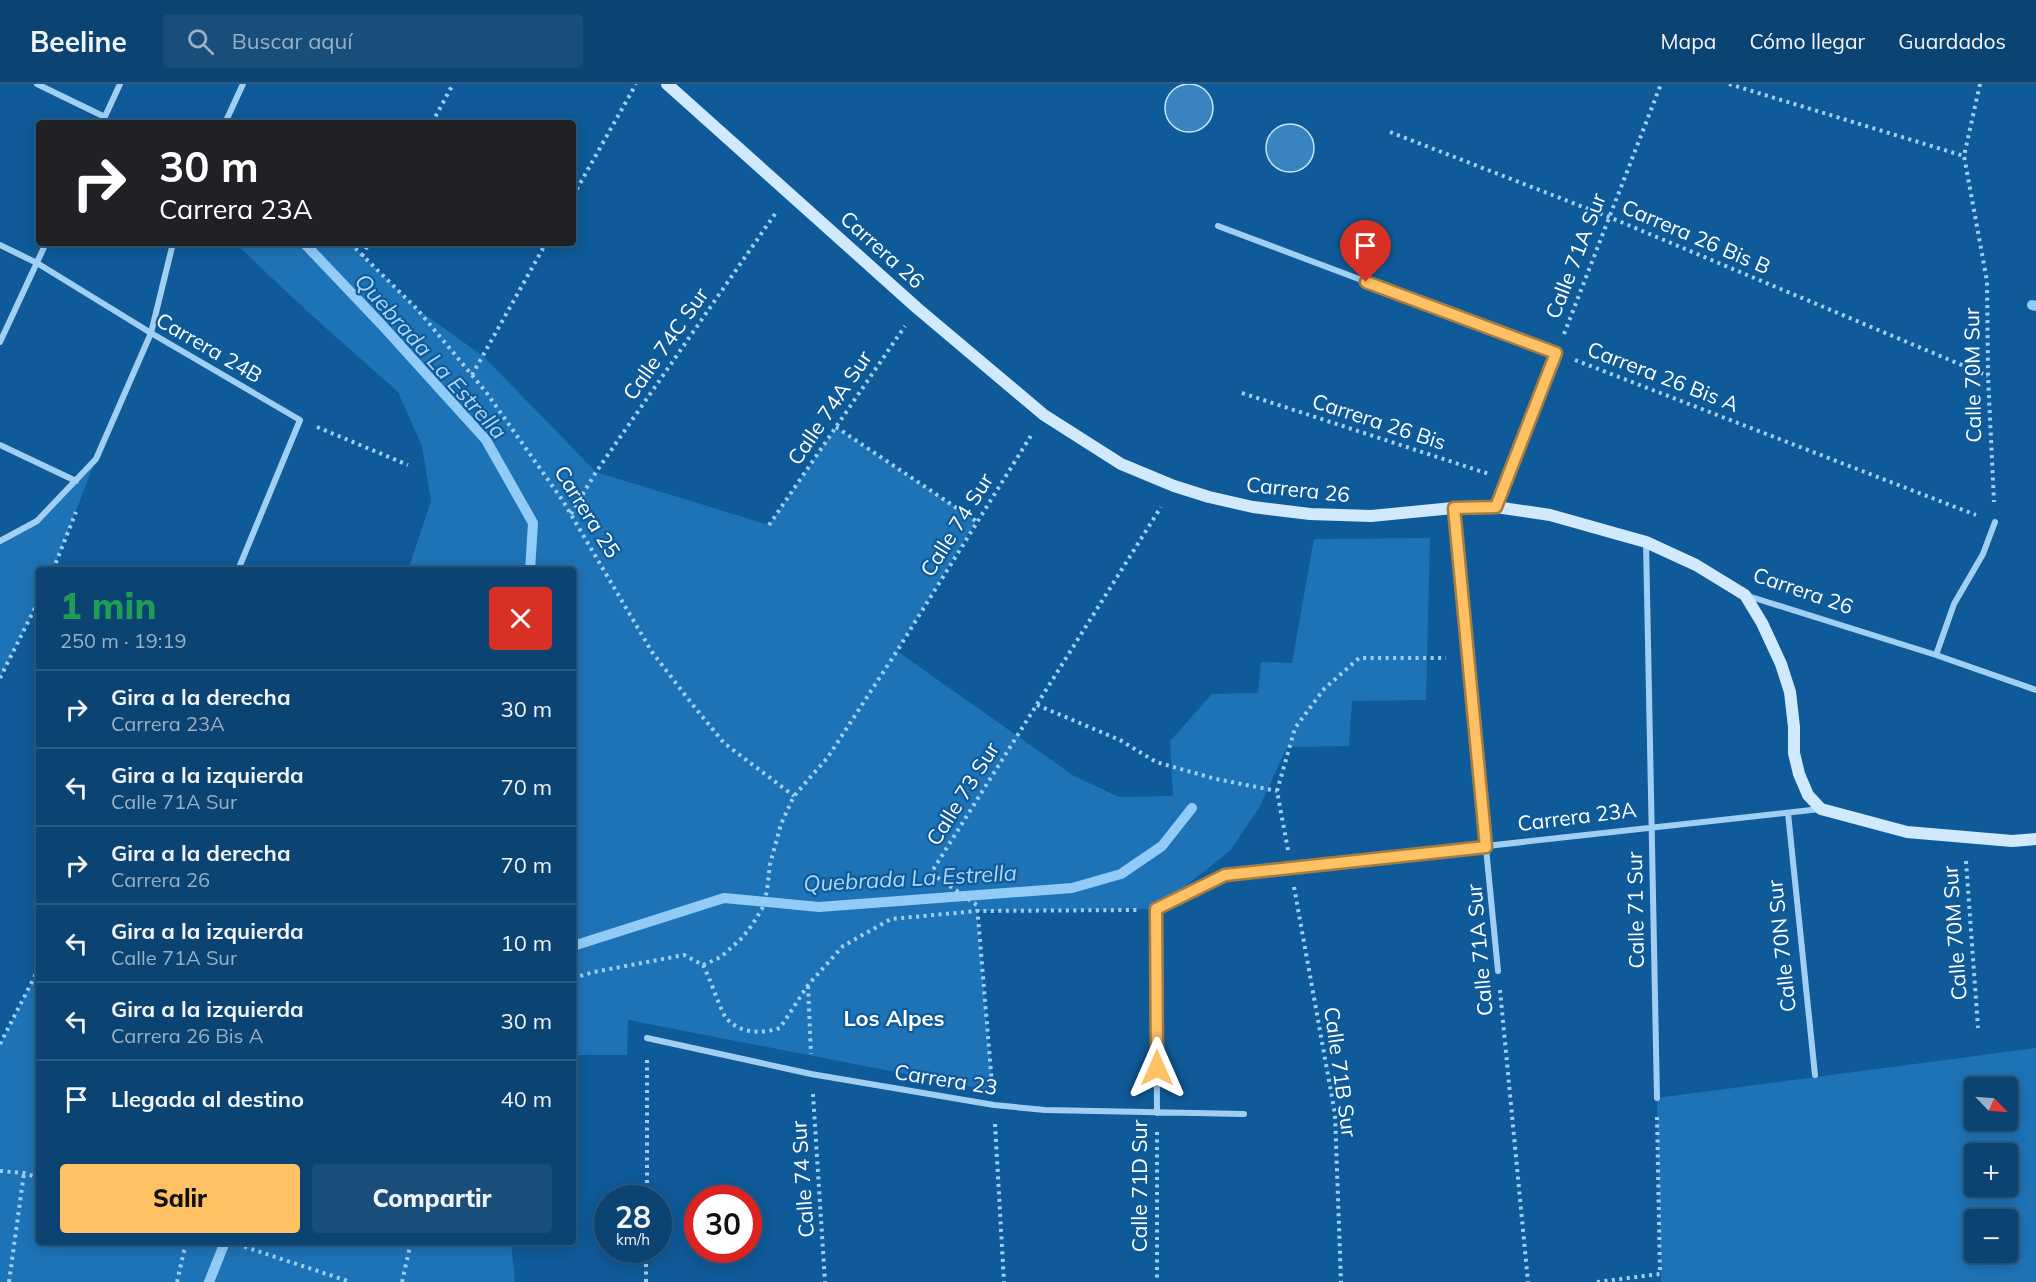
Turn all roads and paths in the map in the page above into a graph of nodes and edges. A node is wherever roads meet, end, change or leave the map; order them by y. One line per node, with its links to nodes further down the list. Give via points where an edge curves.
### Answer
1 (37, 84): 10 (street)
2 (120, 84): 10 (street)
3 (243, 84): 11 (street)
4 (453, 84): 12 (path)
5 (636, 84): 15 (path)
6 (668, 84): 16 (street, Carrera 26)
7 (1661, 84): 17 (path, Calle 71A Sur)
8 (1729, 84): 14 (path)
9 (1980, 84): 14 (path, Calle 70M Sur)
10 (104, 120)
11 (226, 120)
12 (434, 120)
13 (1390, 132): 17 (path, Carrera 26 Bis B)
14 (1964, 156): 32 (path, Calle 70M Sur, via 1987,281)
15 (576, 191)
16 (789, 194): 27 (street, Carrera 26); 44 (path, Calle 74C Sur)
17 (1609, 217): 30 (path, Calle 71A Sur); 32 (path, Carrera 26 Bis B)
18 (1218, 226): 30 (street, Carrera 26 Bis A)
19 (0, 245): 26 (street, Carrera 24B)
20 (45, 246): 26 (street)
21 (172, 246): 28 (street)
22 (353, 246): 25 (path, Carrera 25)
23 (367, 246): 25 (path)
24 (544, 246): 31 (path)
25 (362, 256): 31 (path, Carrera 25, via 417,309)
26 (37, 263): 28 (street, Carrera 24B); 29 (street)
27 (917, 308): 34 (street, Carrera 26); 36 (path, Calle 74A Sur)
28 (151, 333): 35 (street, Carrera 24B); 40 (street, via 96,459)
29 (0, 342)
30 (1556, 353): 39 (street); 46 (path, Carrera 26 Bis A)
31 (472, 375): 44 (path, Carrera 25)
32 (1988, 376): 46 (path, Calle 70M Sur)
33 (1242, 393): 39 (path, Carrera 26 Bis)
34 (1044, 415): 41 (street, Carrera 26, via 1121,464); 45 (path, Calle 74 Sur)
35 (300, 420): 38 (path); 50 (street)
36 (836, 427): 45 (path); 47 (path, Calle 74A Sur)
37 (0, 445): 40 (street)
38 (408, 465)
39 (1506, 480): 42 (street)
40 (76, 481): 48 (street, via 37,521)
41 (1174, 486): 43 (street, Carrera 26, via 1253,507 1310,514 1371,516); 57 (path, Calle 73 Sur)
42 (1496, 507): 43 (street, Carrera 26); 49 (street, Carrera 26, via 1550,515)
43 (1454, 508): 54 (street, Calle 71A Sur)
44 (570, 514): 59 (path, Carrera 25, via 652,652 692,704 724,743)
45 (976, 521): 59 (path, Calle 74 Sur, via 828,757)
46 (1995, 522): 53 (street, via 1983,554 1954,604)
47 (769, 525)
48 (0, 541)
49 (1646, 542): 51 (street, Carrera 26, via 1696,565); 62 (street, Calle 71 Sur)
50 (239, 567)
51 (1745, 595): 53 (street, Carrera 26); 60 (street, via 1781,664 1790,692 1798,774 1808,795)
52 (36, 606): 55 (path)
53 (1936, 655): 56 (street, Carrera 26)
54 (1468, 658): 58 (path, via 1359,658 1323,690 1295,728); 65 (street, Calle 71A Sur)
55 (0, 678)
56 (2036, 690)
57 (1037, 705): 58 (path, via 1120,740 1156,762); 68 (path, Calle 73 Sur, via 932,873 977,904)
58 (1277, 791): 66 (path, Calle 71B Sur)
59 (794, 796): 69 (path, Calle 74 Sur, via 781,824 762,909 742,938 722,957)
60 (1821, 809): 61 (street, Carrera 23A); 63 (street, Carrera 23A, via 1907,832)
61 (1788, 813): 62 (street, Carrera 23A); 78 (street, Calle 70N Sur)
62 (1651, 828): 65 (street, Carrera 23A); 79 (street, Calle 71 Sur)
63 (1965, 837): 64 (street, Carrera 23A); 74 (path, Calle 70M Sur)
64 (2036, 839)
65 (1486, 847): 66 (street, Carrera 23A); 70 (street, Calle 71A Sur)
66 (1291, 869): 67 (street, Carrera 23A, via 1225,875); 99 (path, Calle 71B Sur, via 1335,1114)
67 (1156, 909): 68 (path); 81 (street, Calle 71D Sur)
68 (977, 911): 73 (path, via 891,919 843,946); 80 (path, Calle 73 Sur)
69 (704, 964): 72 (path, via 684,956); 73 (path, via 726,1017 743,1029 764,1033 780,1028)
70 (1498, 971): 100 (path, Calle 71A Sur)
71 (36, 974): 76 (path)
72 (576, 977)
73 (808, 985): 77 (path, Calle 74 Sur)
74 (1978, 1028)
75 (647, 1038): 77 (street, Carrera 23); 86 (path)
76 (0, 1044)
77 (811, 1074): 80 (street, Carrera 23); 96 (path, Calle 74 Sur)
78 (1815, 1075)
79 (1657, 1098): 101 (path, via 1660,1274)
80 (994, 1105): 81 (street, Carrera 23); 97 (path, Calle 73 Sur)
81 (1157, 1113): 82 (street, Carrera 23); 98 (path, Calle 71D Sur)
82 (1244, 1114)
83 (0, 1171): 84 (path)
84 (24, 1173): 85 (path); 91 (path)
85 (36, 1177)
86 (646, 1185)
87 (185, 1245): 92 (path)
88 (239, 1245): 93 (path)
89 (410, 1245): 94 (path)
90 (646, 1263): 95 (path)
91 (9, 1282)
92 (177, 1282)
93 (351, 1282)
94 (402, 1282)
95 (646, 1282)
96 (825, 1282)
97 (1004, 1282)
98 (1157, 1282)
99 (1341, 1282)
100 (1528, 1282)
101 (1597, 1282)

